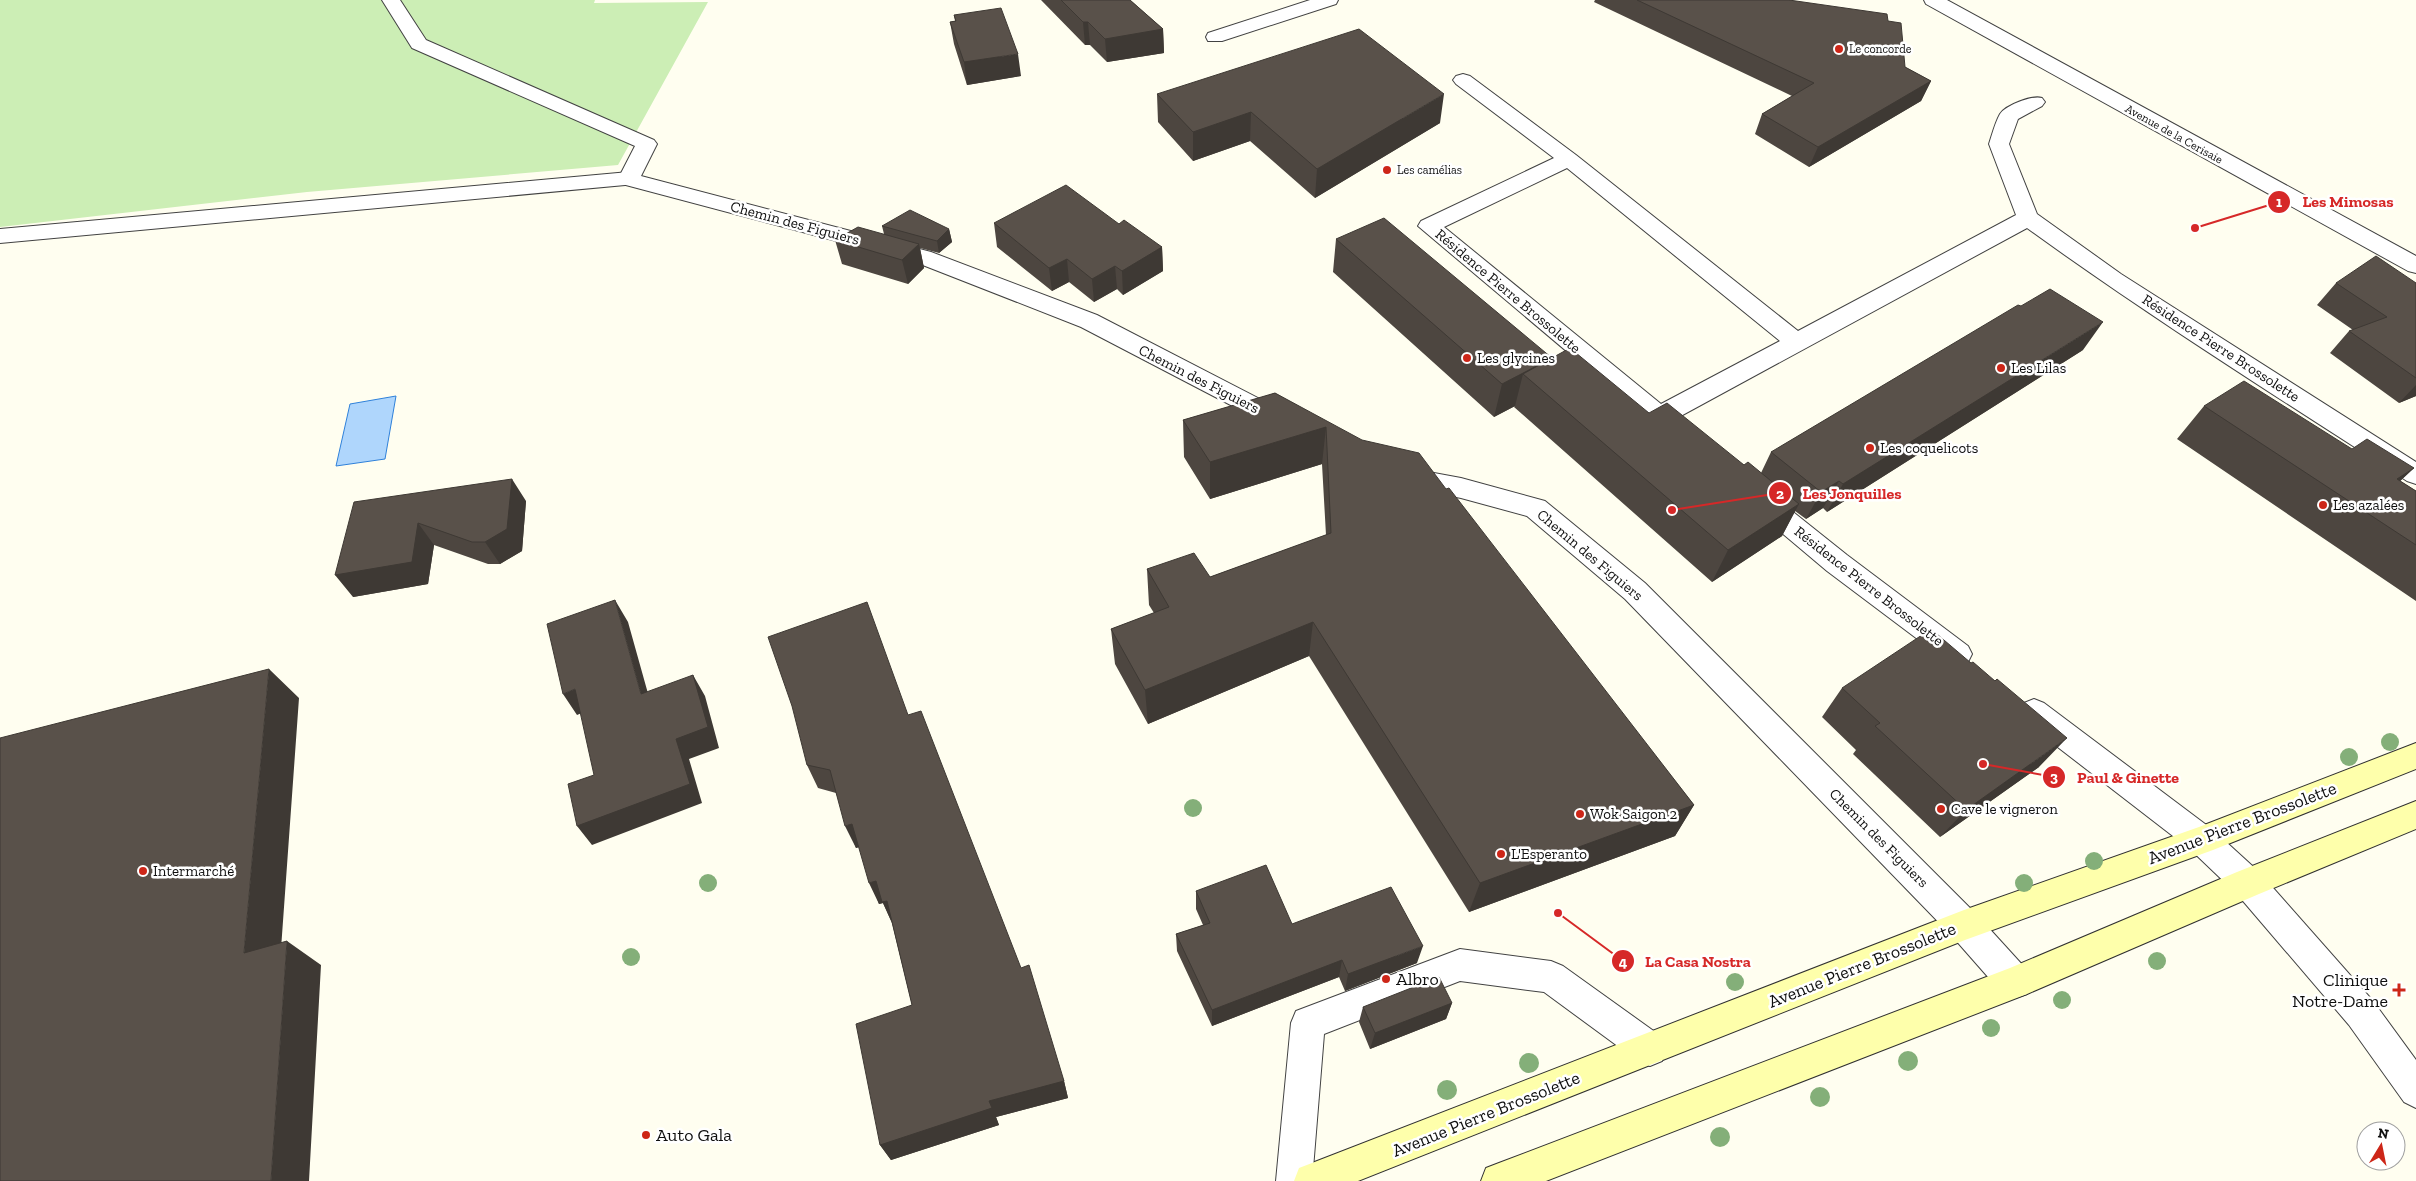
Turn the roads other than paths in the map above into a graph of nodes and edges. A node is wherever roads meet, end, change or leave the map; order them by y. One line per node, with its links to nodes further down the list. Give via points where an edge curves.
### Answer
1 (391, 0): 8 (street, via 419,44 647,144)
2 (1329, 0): 4 (street)
3 (1933, 0): 11 (street, Avenue de la Cerisaie)
4 (1215, 37)
5 (1463, 80): 7 (street)
6 (2035, 102): 9 (street, via 2009,116 2000,144)
7 (1568, 159): 12 (street); 13 (street, Résidence Pierre Brossolette, via 1429,226)
8 (629, 179): 10 (street, Chemin des Figuiers, via 545,184); 14 (street, Chemin des Figuiers, via 923,257 1089,322)
9 (2028, 218): 12 (street); 17 (street, Résidence Pierre Brossolette, via 2213,345)
10 (0, 236)
11 (2416, 266)
12 (1797, 343): 13 (street)
13 (1660, 416): 15 (street, Résidence Pierre Brossolette)
14 (1300, 431)
15 (1698, 448)
16 (1388, 474): 25 (street, Chemin des Figuiers, via 1461,488 1536,508 1635,591)
17 (2416, 474)
18 (1744, 486): 19 (street, Résidence Pierre Brossolette)
19 (1978, 670)
20 (2018, 700): 23 (street)
21 (2416, 756): 23 (main road, Avenue Pierre Brossolette)
22 (2416, 816): 24 (main road)
23 (2202, 840): 24 (street); 25 (main road, Avenue Pierre Brossolette)
24 (2248, 883): 26 (main road); 28 (street, via 2361,1012)
25 (1964, 925): 26 (street, Chemin des Figuiers); 27 (main road, Avenue Pierre Brossolette)
26 (2015, 982): 31 (main road)
27 (1650, 1049): 29 (street, via 1551,977 1460,965 1308,1023); 30 (main road, Avenue Pierre Brossolette)
28 (2416, 1090)
29 (1294, 1181)
30 (1312, 1181)
31 (1499, 1181)

